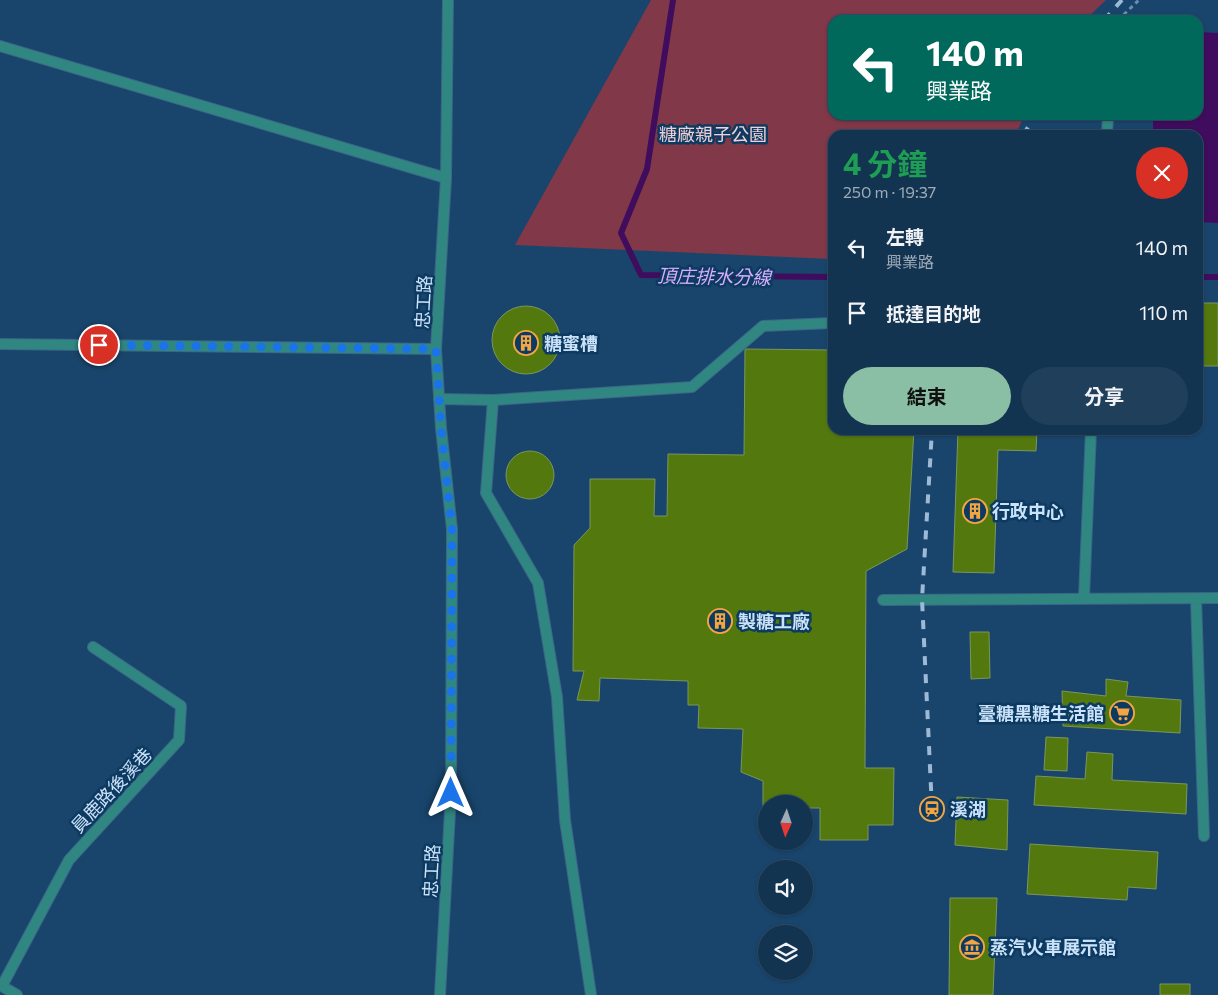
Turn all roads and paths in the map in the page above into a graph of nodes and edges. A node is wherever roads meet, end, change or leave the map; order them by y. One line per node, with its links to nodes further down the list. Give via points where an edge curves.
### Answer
1 (448, 0): 5 (street, 忠工路)
2 (1139, 0): 3 (path)
3 (1123, 15)
4 (0, 46): 5 (street)
5 (446, 178): 8 (street, 忠工路)
6 (828, 323): 10 (street, via 763,326 692,387)
7 (0, 344): 8 (street)
8 (436, 349): 9 (street, 忠工路)
9 (439, 399): 10 (street); 20 (street, 忠工路, via 452,529 451,793)
10 (493, 400): 21 (street, via 486,493 538,582 558,697 565,820)
11 (1091, 435): 12 (street)
12 (1084, 598): 14 (street); 15 (street)
13 (1218, 598): 14 (street)
14 (1196, 599): 17 (street)
15 (883, 600)
16 (93, 647): 18 (street, 員鹿路後溪巷, via 181,706 179,740 69,860)
17 (1204, 836)
18 (1, 985): 19 (street, 員鹿路後溪巷)
19 (17, 995)
20 (440, 995)
21 (591, 995)

